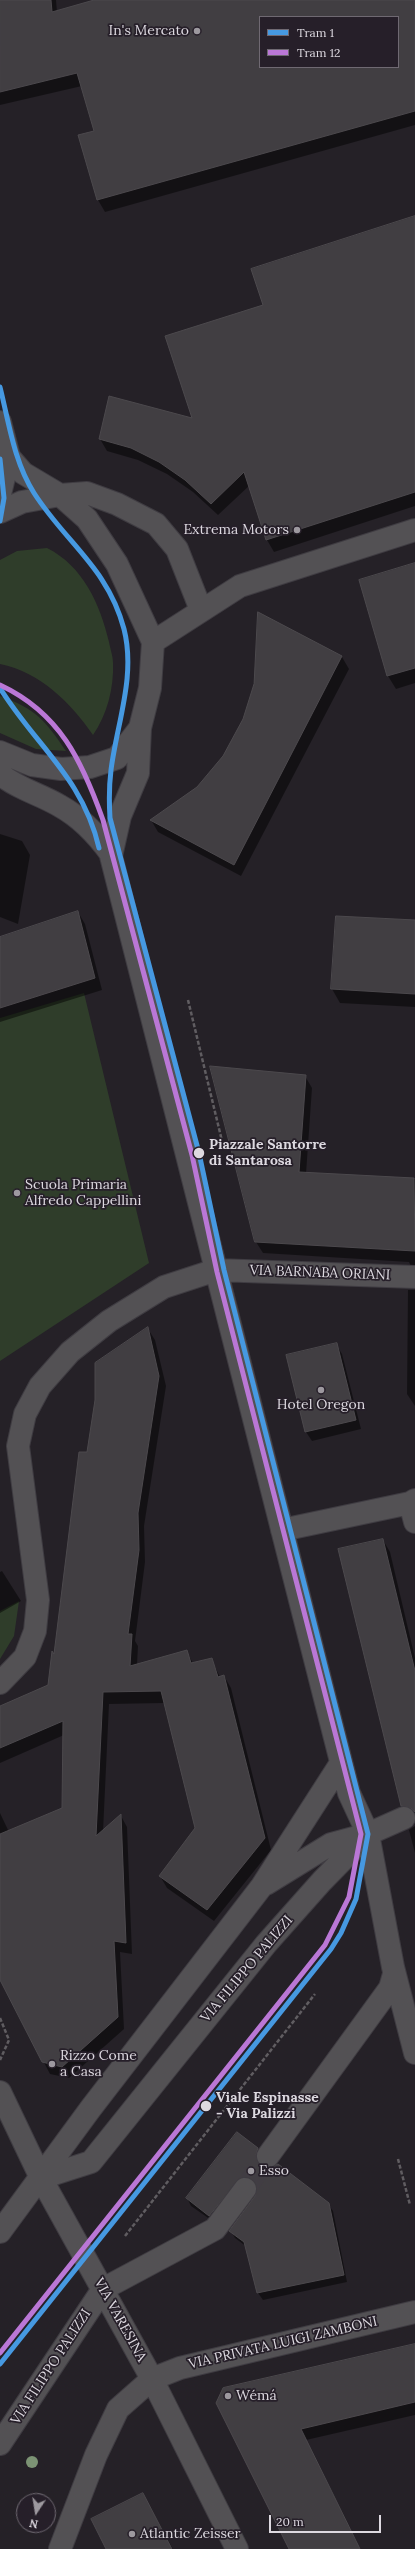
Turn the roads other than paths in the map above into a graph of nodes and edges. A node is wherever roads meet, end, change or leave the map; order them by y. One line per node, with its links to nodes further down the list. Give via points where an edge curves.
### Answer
1 (0, 422): 2 (street)
2 (9, 458): 3 (street); 4 (street, via 24,473)
3 (0, 494)
4 (60, 495): 5 (street, via 22,502); 7 (street, via 87,493 117,504 156,524 177,549); 8 (street, via 87,519 116,564)
5 (0, 512)
6 (415, 530): 7 (street, via 240,586)
7 (201, 610): 8 (street)
8 (153, 642): 9 (street, via 150,688)
9 (140, 728): 10 (street, via 117,758 90,767 61,769 32,765); 12 (street, via 138,773 120,816)
10 (0, 752)
11 (0, 774): 12 (street, via 12,783 66,810 84,824)
12 (111, 854): 13 (street)
13 (220, 1270): 14 (street, VIA BARNABA ORIANI); 16 (street); 17 (street, via 164,1287 109,1321 70,1352 40,1386 25,1414 18,1446 38,1600 35,1632 25,1657)
14 (415, 1277)
15 (413, 1508): 16 (street)
16 (282, 1530): 18 (street)
17 (0, 1683)
18 (341, 1763): 20 (street, via 349,1793); 21 (street)
19 (404, 1818): 20 (street)
20 (368, 1834): 21 (street, via 332,1844); 22 (street); 26 (street, VIA FILIPPO PALIZZI, via 266,1944 91,2162)
21 (262, 1886): 26 (street, via 91,2108)
22 (394, 1974): 23 (street); 25 (street, via 390,1988)
23 (415, 2053)
24 (0, 2092): 26 (street, VIA VARESINA)
25 (268, 2156)
26 (41, 2178): 28 (street); 29 (street, VIA VARESINA)
27 (245, 2189): 29 (street, via 215,2229)
28 (0, 2232)
29 (103, 2289): 31 (street, VIA VARESINA); 32 (street, VIA FILIPPO PALIZZI)
30 (415, 2312): 31 (street, VIA PRIVATA LUIGI ZAMBONI, via 180,2368)
31 (152, 2379): 33 (street, VIA PRIVATA LUIGI ZAMBONI, via 118,2408 96,2455); 34 (street, VIA VARESINA)
32 (0, 2444)
33 (60, 2549)
34 (237, 2549)

